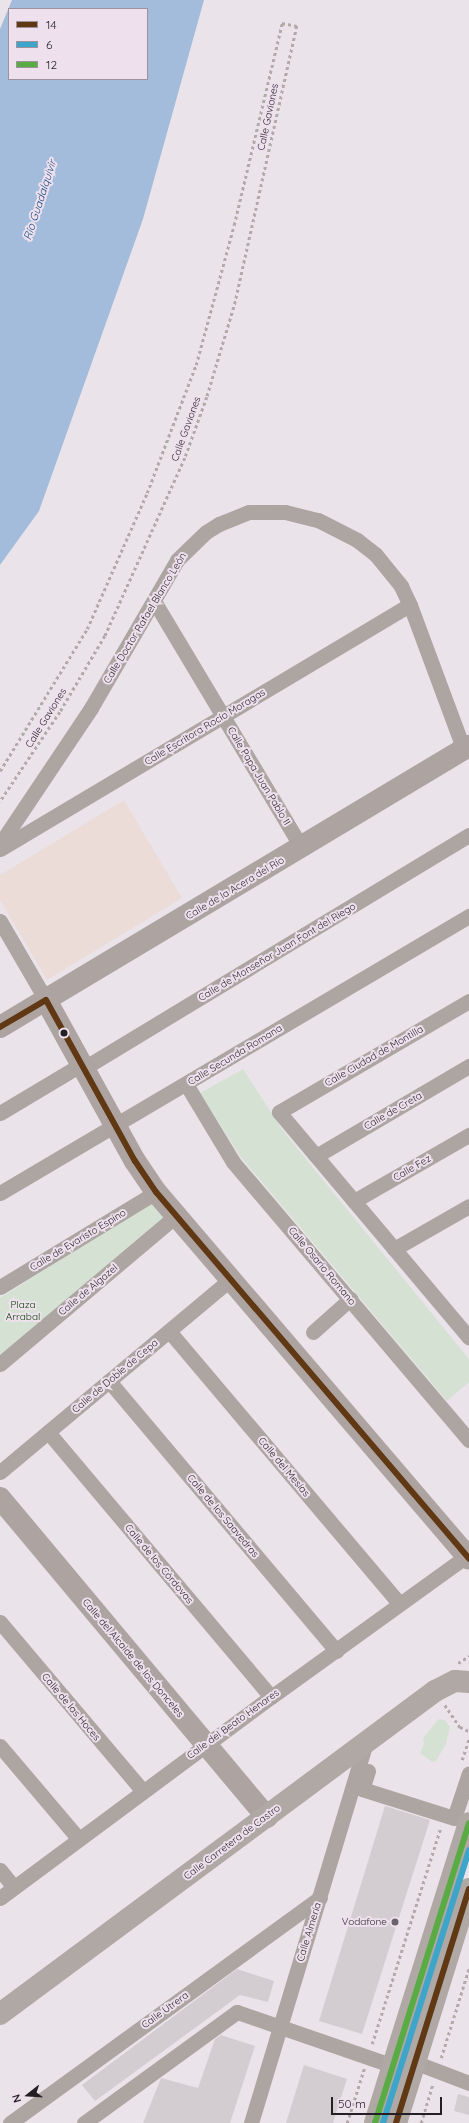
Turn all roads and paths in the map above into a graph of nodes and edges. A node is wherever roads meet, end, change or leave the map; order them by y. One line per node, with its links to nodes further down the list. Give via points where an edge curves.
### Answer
1 (154, 600): 2 (street, Calle Doctor Rafael Blanco León, via 178,560 194,541 235,516 268,510 300,514 357,540 376,555 391,572); 3 (street, Calle Papa Juan Pablo II); 8 (street, Calle Doctor Rafael Blanco León, via 91,708)
2 (410, 605): 3 (street, Calle Escritora Rocío Moragas); 4 (street, Calle Doctor Rafael Blanco León)
3 (223, 716): 9 (street, Calle Papa Juan Pablo II); 10 (street, Calle Escritora Rocío Moragas)
4 (467, 751): 9 (street, Calle de la Acera del Río)
5 (0, 771): 6 (path, Calle Gaviones, via 87,629 147,493 196,365 234,225 282,23 297,26 234,307 185,458 105,636 60,712)
6 (0, 802)
7 (469, 835): 16 (street, Calle de Monseñor Juan Font del Riego)
8 (0, 844)
9 (302, 848): 13 (street, Calle de la Acera del Río)
10 (0, 849)
11 (469, 916): 18 (street, Calle Secunda Romana)
12 (2, 931): 13 (street)
13 (46, 1000): 15 (street, Calle de la Acera del Río); 16 (street)
14 (469, 1001): 22 (street, Calle Ciudad de Montilla, via 279,1112)
15 (0, 1027)
16 (83, 1066): 19 (street, Calle de Monseñor Juan Font del Riego); 20 (street)
17 (469, 1066): 22 (street, Calle de Creta)
18 (186, 1084): 20 (street, Calle Secunda Romana); 31 (street, Calle Osario Romano, via 233,1162)
19 (0, 1112)
20 (114, 1124): 23 (street); 24 (street, Calle Secunda Romana)
21 (469, 1135): 25 (street, Calle Fez)
22 (316, 1156): 25 (street)
23 (156, 1192): 27 (street); 30 (street, Calle de Evaristo Espino)
24 (0, 1193)
25 (354, 1201): 28 (street)
26 (469, 1206): 28 (street)
27 (176, 1216): 29 (street); 35 (street, Calle de Algazel)
28 (394, 1249): 34 (street)
29 (230, 1280): 32 (street, Calle de Doble de Cepa); 41 (street)
30 (0, 1287)
31 (350, 1299): 33 (street); 38 (street, Calle Osario Romano)
32 (169, 1331): 36 (street, Calle de Doble de Cepa); 42 (street, Calle del Mesías)
33 (313, 1332)
34 (469, 1338)
35 (0, 1364)
36 (109, 1381): 37 (street, Calle de Doble de Cepa); 44 (street, Calle de los Saavedras)
37 (48, 1432): 39 (street, Calle de Doble de Cepa); 47 (street, Calle de los Córdovas)
38 (469, 1440)
39 (0, 1472)
40 (0, 1498): 50 (street, Calle del Alcaide de los Donceles)
41 (468, 1556): 42 (street, Calle del Beato Henares)
42 (399, 1603): 44 (street, Calle del Beato Henares)
43 (0, 1622): 53 (street, Calle de las Hoces)
44 (336, 1651): 47 (street, Calle del Beato Henares)
45 (469, 1682): 49 (main road, Calle Carretera de Castro, via 455,1681 435,1691)
46 (469, 1689): 54 (street, via 454,1688 446,1691 375,1748 362,1789)
47 (271, 1697): 50 (street, Calle del Beato Henares)
48 (469, 1739): 52 (path)
49 (366, 1741): 55 (main road, Calle Carretera de Castro); 62 (street, Calle Almería)
50 (206, 1744): 53 (street, Calle del Beato Henares); 55 (street, Calle del Alcaide de los Donceles)
51 (0, 1746): 57 (street)
52 (465, 1767): 54 (street, via 454,1818)
53 (143, 1791): 57 (street, Calle del Beato Henares)
54 (445, 1815): 66 (path)
55 (267, 1817): 64 (main road, Calle Carretera de Castro)
56 (469, 1823): 67 (main road)
57 (78, 1839): 59 (street, Calle del Beato Henares)
58 (0, 1870): 59 (street)
59 (14, 1887): 61 (street, Calle del Beato Henares)
60 (469, 1889): 67 (main road)
61 (0, 1898)
62 (320, 1898): 65 (street, Calle Almería); 70 (street, Calle Utrera)
63 (469, 1968): 68 (path)
64 (0, 2014)
65 (281, 2027): 66 (street); 71 (street, via 237,2012); 72 (street, Calle Almería)
66 (368, 2059): 67 (street); 73 (path)
67 (404, 2064): 68 (street); 74 (main road); 75 (main road)
68 (437, 2072): 69 (street); 76 (path)
69 (469, 2083)
70 (10, 2123)
71 (84, 2123)
72 (250, 2123)
73 (347, 2123)
74 (375, 2123)
75 (396, 2123)
76 (420, 2123)

